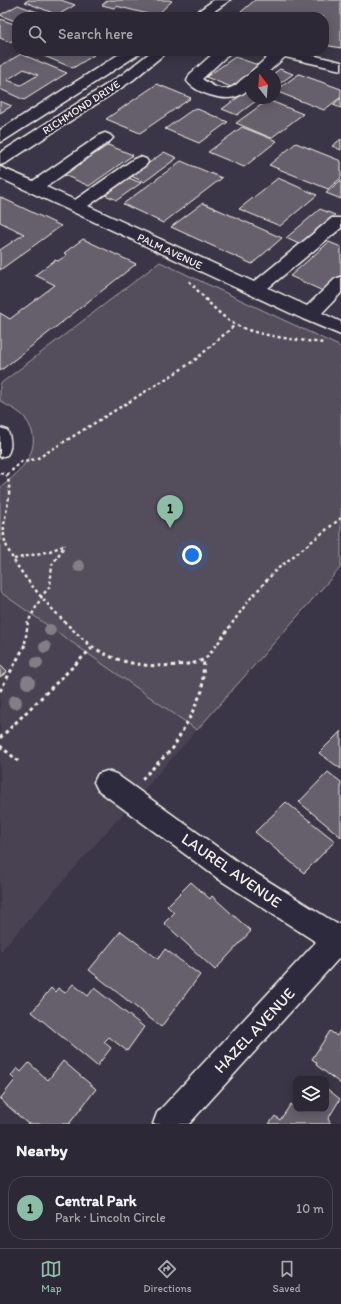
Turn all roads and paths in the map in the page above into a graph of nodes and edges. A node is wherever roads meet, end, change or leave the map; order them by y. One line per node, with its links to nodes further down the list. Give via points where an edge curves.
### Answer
1 (223, 0): 2 (street)
2 (205, 12)
3 (126, 56): 11 (street, RICHMOND DRIVE)
4 (154, 56): 13 (street, RICHMOND DRIVE, via 128,77)
5 (219, 56): 10 (street, via 195,76 194,81 224,95 235,92)
6 (275, 56): 9 (street)
7 (297, 56): 8 (street)
8 (341, 66)
9 (263, 68)
10 (245, 84)
11 (0, 137)
12 (105, 138): 16 (street)
13 (0, 160)
14 (140, 162): 17 (street)
15 (0, 172): 16 (street, PALM AVENUE)
16 (34, 188): 17 (street, PALM AVENUE)
17 (76, 207): 19 (street, PALM AVENUE)
18 (341, 223): 21 (street, via 338,222)
19 (167, 249): 21 (street, PALM AVENUE); 23 (path, via 192,285)
20 (341, 283): 22 (street)
21 (254, 290): 22 (street, PALM AVENUE)
22 (309, 314): 24 (street, PALM AVENUE)
23 (235, 325): 25 (path, via 264,333); 29 (path, via 195,360 177,372 38,458 22,461)
24 (341, 329)
25 (326, 343)
26 (0, 436): 27 (street)
27 (0, 450)
28 (0, 473): 29 (path)
29 (7, 475): 31 (path, via 10,500 4,537)
30 (341, 518): 34 (path, via 278,568 258,589)
31 (14, 559): 32 (path); 32 (path, via 65,545 52,565 50,586)
32 (42, 596): 33 (path, via 70,629); 35 (path, via 28,622 24,647)
33 (92, 648): 34 (path, via 108,657 136,665 163,668); 36 (path)
34 (204, 659): 39 (path, via 202,691 173,748)
35 (0, 691)
36 (0, 738)
37 (0, 746): 38 (path)
38 (18, 761)
39 (116, 789): 40 (street, LAUREL AVENUE, via 229,871)
40 (340, 939): 41 (street, HAZEL AVENUE)
41 (168, 1124)

